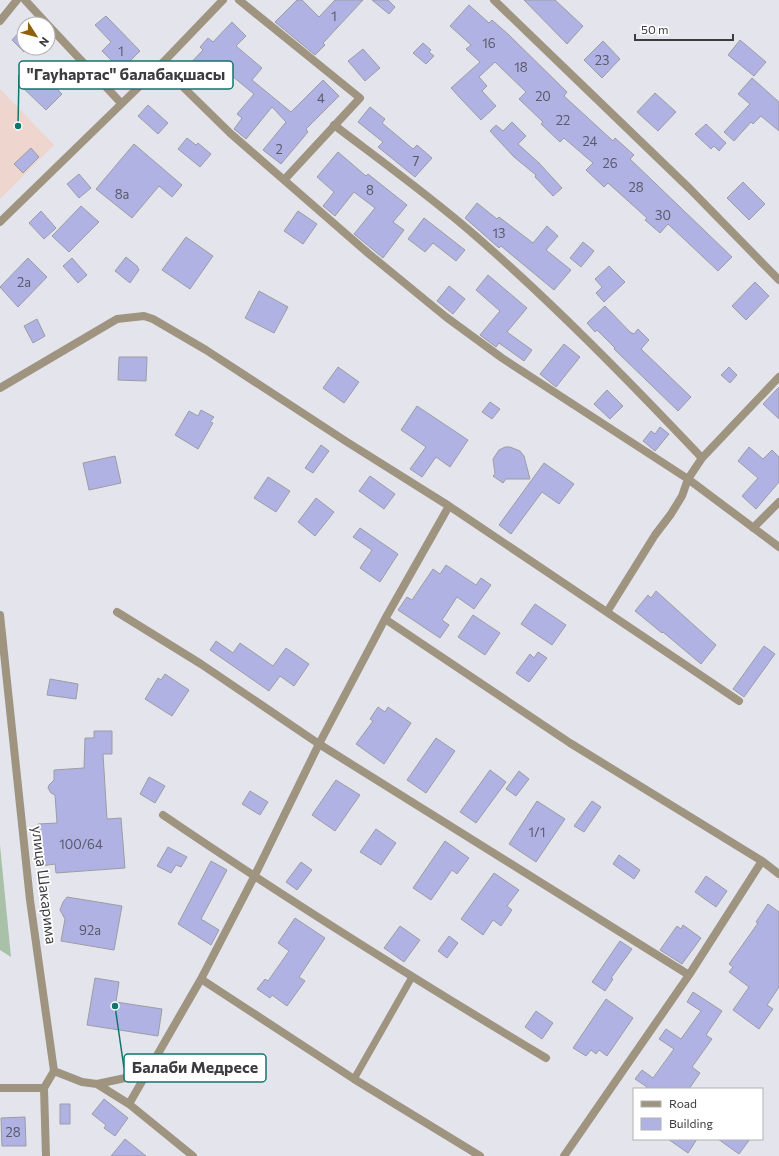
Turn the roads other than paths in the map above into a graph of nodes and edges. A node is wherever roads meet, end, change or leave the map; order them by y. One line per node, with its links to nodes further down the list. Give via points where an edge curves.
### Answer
1 (17, 0): 7 (street)
2 (25, 0): 6 (street)
3 (223, 0): 9 (street)
4 (239, 0): 11 (street, via 360,98)
5 (494, 0): 14 (street)
6 (40, 16)
7 (0, 21)
8 (56, 33): 10 (street)
9 (149, 77): 10 (street); 12 (street, via 165,77 178,82 230,133)
10 (121, 103): 13 (street)
11 (334, 125): 12 (street); 17 (street, via 487,247 545,299 628,380)
12 (284, 180): 18 (street, via 446,317 502,358)
13 (0, 222)
14 (779, 280)
15 (779, 378): 17 (street)
16 (0, 388): 20 (street, via 117,319 144,316 206,350)
17 (702, 458): 18 (street)
18 (688, 479): 21 (street); 24 (street, via 682,496)
19 (779, 502): 21 (street)
20 (449, 506): 24 (street); 26 (street)
21 (753, 528): 22 (street)
22 (779, 547)
23 (117, 612): 28 (street, via 201,664)
24 (607, 612): 27 (street)
25 (0, 615): 38 (street, улица Шакарима, via 30,900)
26 (385, 619): 28 (street); 30 (street, via 570,743)
27 (738, 701)
28 (319, 744): 32 (street); 33 (street)
29 (163, 815): 32 (street)
30 (762, 861): 31 (street); 33 (street)
31 (779, 874)
32 (254, 877): 34 (street); 35 (street)
33 (689, 975): 47 (street)
34 (412, 977): 36 (street); 39 (lane)
35 (201, 979): 37 (street); 39 (street)
36 (546, 1058)
37 (148, 1070): 40 (street); 43 (street)
38 (54, 1071): 40 (street, via 82,1082); 42 (street)
39 (354, 1079): 46 (street)
40 (97, 1084): 43 (street)
41 (0, 1088): 42 (street)
42 (44, 1088): 44 (street)
43 (129, 1104): 45 (street)
44 (46, 1156)
45 (193, 1156)
46 (480, 1156)
47 (564, 1156)

